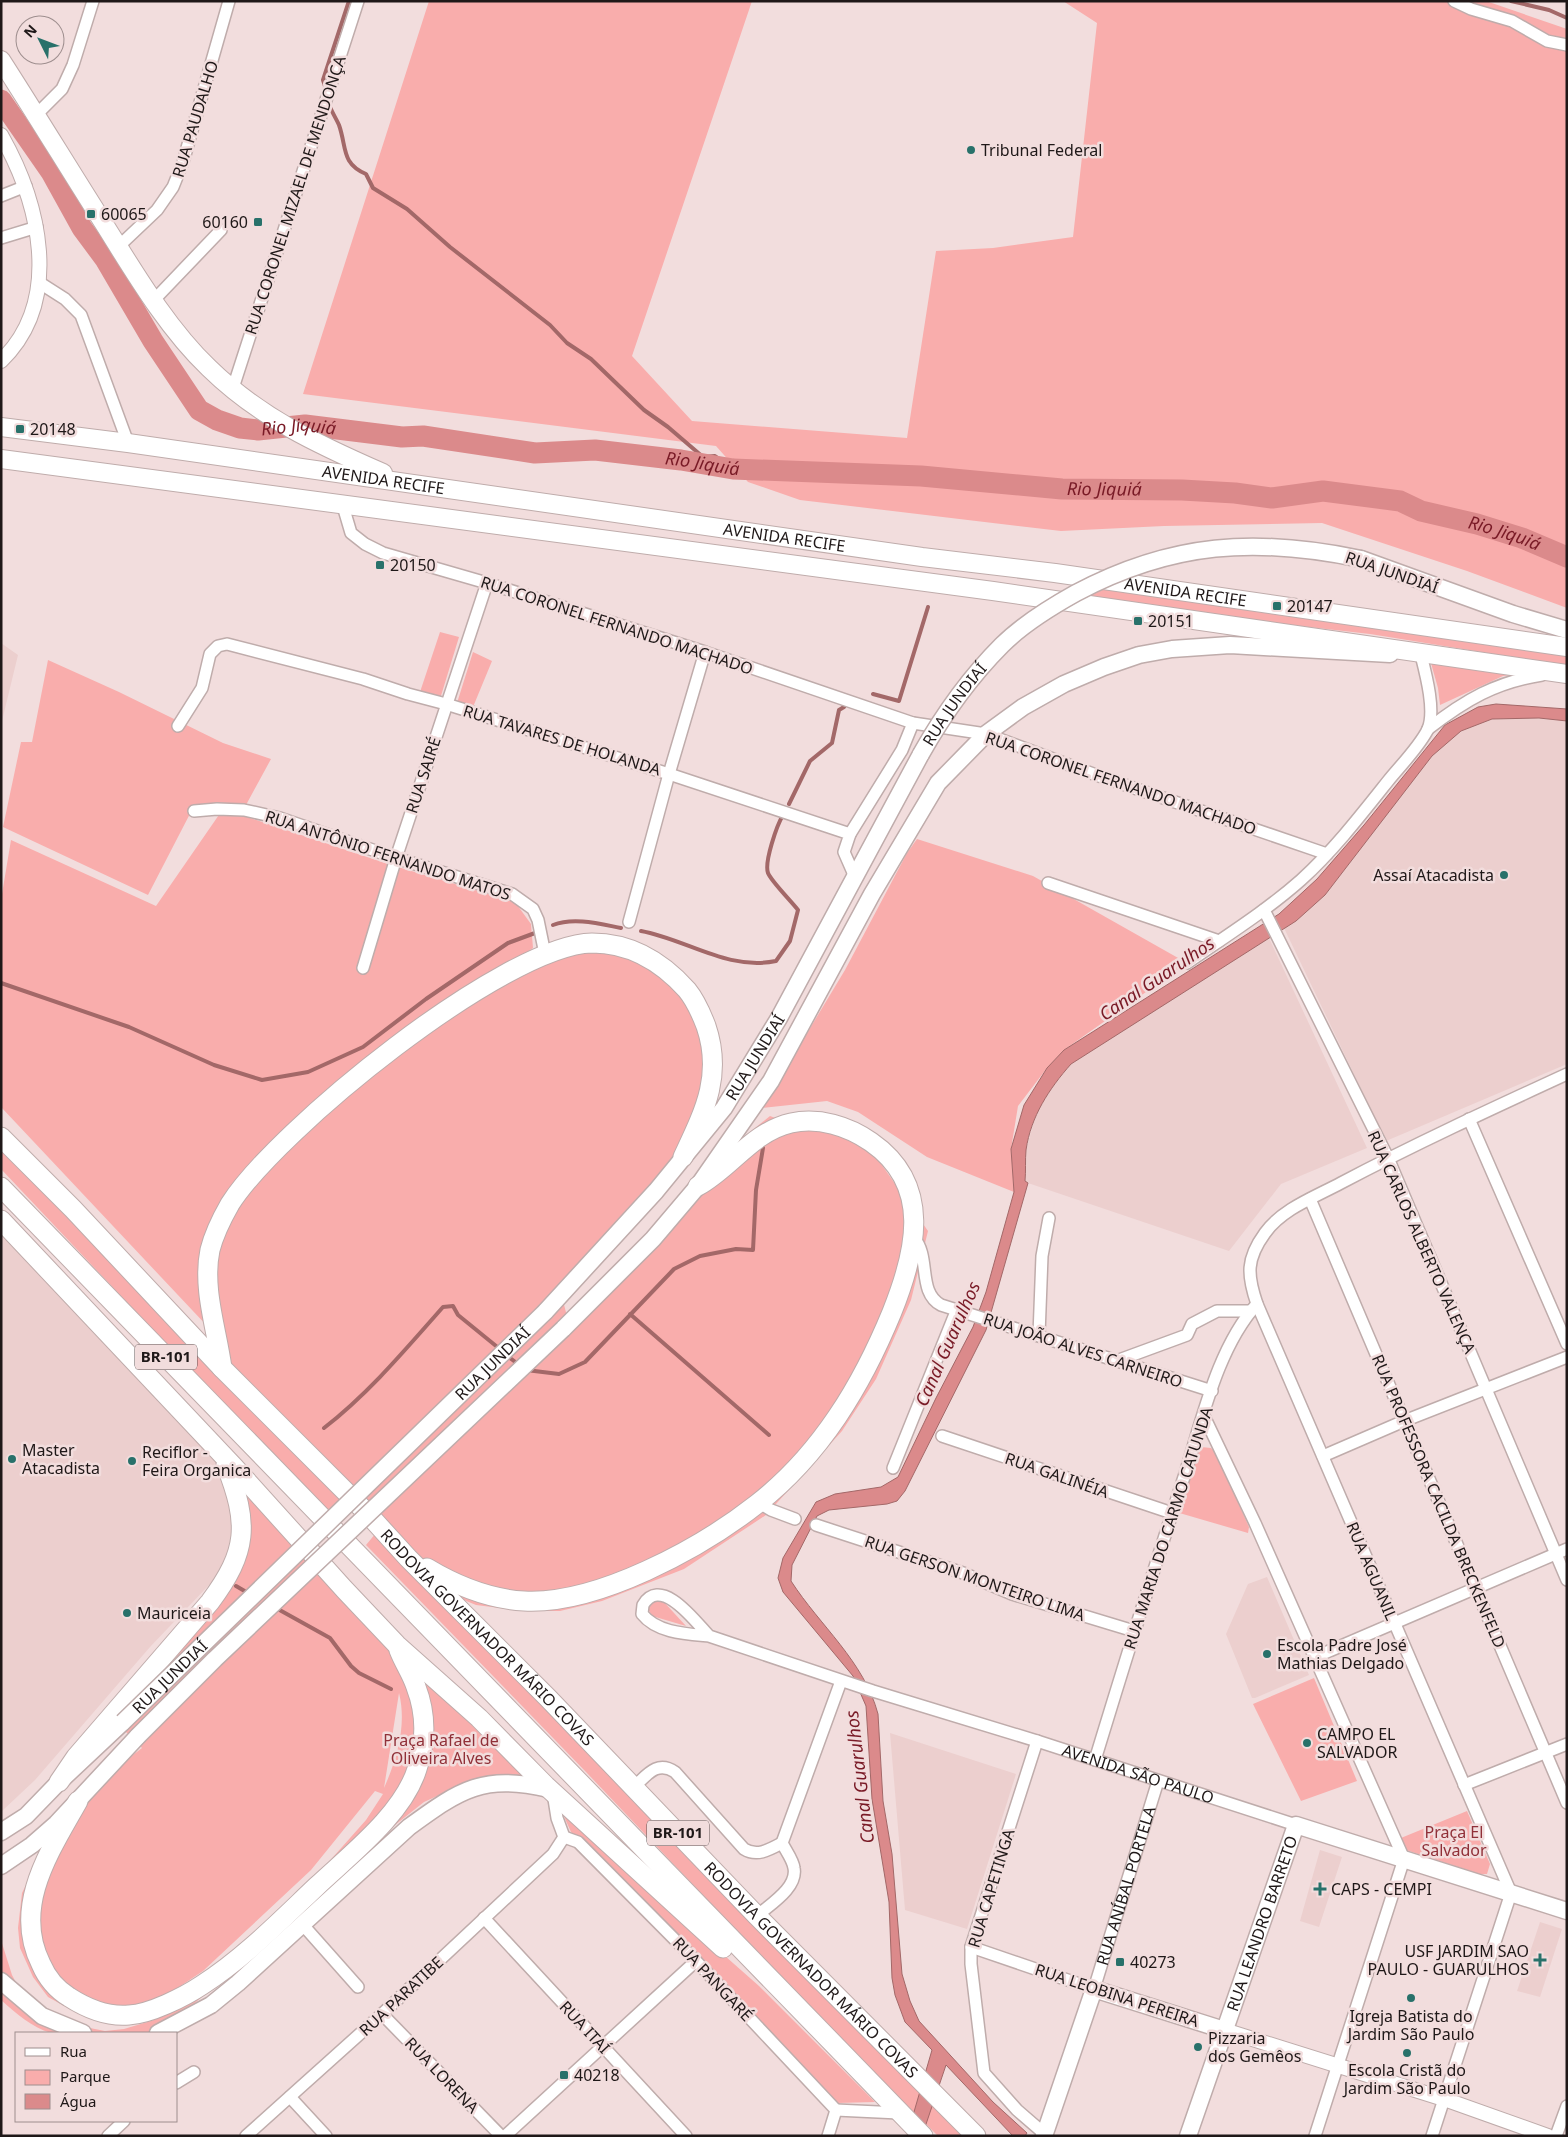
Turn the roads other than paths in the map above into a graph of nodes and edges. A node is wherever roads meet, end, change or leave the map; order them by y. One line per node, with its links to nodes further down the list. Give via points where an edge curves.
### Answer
1 (92, 1): 7 (street, via 73,66 62,89)
2 (229, 1): 15 (street, RUA PAUDALHO, via 173,187 157,210)
3 (358, 1): 19 (street, RUA CORONEL MIZAEL DE MENDONÇA)
4 (1454, 1): 5 (street, via 1512,20 1547,41)
5 (1567, 45)
6 (1, 60): 7 (main road)
7 (36, 115): 15 (main road)
8 (1, 135): 9 (street)
9 (5, 151): 10 (street)
10 (26, 186): 11 (street); 12 (street)
11 (1, 196)
12 (37, 227): 14 (street); 16 (street)
13 (221, 230): 17 (street)
14 (1, 238)
15 (118, 247): 17 (main road)
16 (40, 283): 18 (street, via 34,310 20,337); 21 (street, via 65,299 81,315)
17 (154, 300): 19 (main road, via 209,369)
18 (1, 361)
19 (233, 388): 25 (main road, via 287,428)
20 (1, 427): 21 (main road, AVENIDA RECIFE)
21 (128, 443): 25 (main road, AVENIDA RECIFE)
22 (1, 459): 24 (main road, AVENIDA RECIFE)
23 (1, 464): 24 (main road)
24 (33, 464): 26 (main road, AVENIDA RECIFE)
25 (410, 484): 29 (main road, AVENIDA RECIFE)
26 (343, 506): 27 (street, RUA CORONEL FERNANDO MACHADO, via 351,533 365,544 383,553); 30 (main road, AVENIDA RECIFE, via 986,590)
27 (487, 583): 31 (street, RUA CORONEL FERNANDO MACHADO); 33 (street, RUA SAIRÉ)
28 (1567, 630): 43 (main road, RUA JUNDIAÍ, bridge, via 1361,559 1320,550 1237,546 1174,554 1124,571 1054,605 1030,622 1003,644 962,690 921,754)
29 (1567, 647)
30 (1415, 651): 32 (main road, AVENIDA RECIFE); 36 (street, via 1429,687); 37 (main road, RUA JUNDIAÍ, via 1367,654 1230,646 1172,649 1139,655 1064,684)
31 (705, 652): 34 (street, RUA CORONEL FERNANDO MACHADO); 38 (street)
32 (1563, 673): 36 (street, via 1514,681 1478,694)
33 (446, 704): 35 (street, RUA TAVARES DE HOLANDA, via 226,644 218,646 210,654 202,688); 38 (street, RUA TAVARES DE HOLANDA); 42 (street, RUA SAIRÉ)
34 (913, 723): 37 (street, RUA CORONEL FERNANDO MACHADO); 40 (street, via 902,750)
35 (178, 726)
36 (1428, 729): 41 (street)
37 (986, 734): 41 (street, RUA CORONEL FERNANDO MACHADO); 56 (main road, RUA JUNDIAÍ, via 938,783 872,894 772,1081)
38 (669, 774): 40 (street, RUA TAVARES DE HOLANDA); 46 (street)
39 (194, 812): 42 (street, RUA ANTÔNIO FERNANDO MATOS, via 244,810 280,818)
40 (850, 834): 43 (street, via 844,852)
41 (1327, 854): 45 (street)
42 (396, 858): 48 (street, RUA ANTÔNIO FERNANDO MATOS, via 512,894 527,903 538,920); 50 (street, RUA SAIRÉ)
43 (855, 877): 54 (main road, RUA JUNDIAÍ, via 748,1070 724,1108)
44 (1048, 883): 47 (street)
45 (1266, 914): 47 (street); 55 (street, RUA CARLOS ALBERTO VALENÇA)
46 (629, 922)
47 (1219, 941): 49 (street)
48 (545, 954): 54 (highway, via 592,943 623,947 656,962 692,996 711,1042 712,1082 701,1118); 68 (highway, via 446,1011 361,1074 268,1159 231,1203 218,1227 209,1266 208,1288)
49 (1188, 963)
50 (363, 968)
51 (1567, 1074): 52 (street, RUA AGUANIL)
52 (1470, 1119): 55 (street, RUA AGUANIL); 65 (street)
53 (1, 1137): 68 (highway, RODOVIA GOVERNADOR MÁRIO COVAS / BR-101)
54 (683, 1157): 97 (main road, RUA JUNDIAÍ, bridge, via 545,1312)
55 (1388, 1158): 58 (street, RUA AGUANIL); 69 (street, RUA CARLOS ALBERTO VALENÇA)
56 (698, 1186): 61 (highway, via 773,1129 793,1122 834,1124 868,1140 894,1163 910,1194); 101 (main road, RUA JUNDIAÍ, bridge, via 653,1239 563,1329 214,1659)
57 (1, 1187): 120 (highway, BR-101)
58 (1310, 1199): 62 (street, RUA AGUANIL, via 1275,1221 1256,1246 1249,1280); 72 (street, RUA PROFESSORA CACILDA BRECKENFELD)
59 (1049, 1218): 64 (street, via 1042,1256)
60 (1, 1220): 74 (highway)
61 (914, 1238): 63 (street, RUA JOÃO ALVES CARNEIRO, via 924,1255 926,1285 931,1298); 77 (highway, via 895,1304 878,1347 855,1390 825,1434)
62 (1254, 1308): 67 (street, via 1217,1311 1192,1324 1187,1335); 70 (street, RUA MARIA DO CARMO CATUNDA, via 1240,1326); 75 (street, RUA AGUANIL)
63 (957, 1309): 64 (street, RUA JOÃO ALVES CARNEIRO); 76 (street)
64 (1039, 1336): 67 (street, RUA JOÃO ALVES CARNEIRO)
65 (1567, 1344)
66 (1567, 1357): 69 (street)
67 (1119, 1360): 70 (street, RUA JOÃO ALVES CARNEIRO)
68 (222, 1368): 83 (highway, RODOVIA GOVERNADOR MÁRIO COVAS / BR-101)
69 (1486, 1389): 72 (street); 82 (street, RUA CARLOS ALBERTO VALENÇA)
70 (1212, 1391): 71 (street, RUA MARIA DO CARMO CATUNDA)
71 (1204, 1416): 78 (street, RUA MARIA DO CARMO CATUNDA); 90 (street, via 1255,1523)
72 (1404, 1421): 75 (street); 85 (street, RUA PROFESSORA CACILDA BRECKENFELD)
73 (942, 1436): 78 (street, RUA GALINÉIA)
74 (222, 1454): 89 (highway); 97 (highway, via 236,1489 242,1530 240,1548 228,1578 76,1757)
75 (1323, 1456): 86 (street, RUA AGUANIL)
76 (894, 1468)
77 (759, 1503): 79 (street); 83 (highway, via 704,1540 656,1565 599,1588 550,1600 514,1600 482,1594 443,1578)
78 (1172, 1513): 87 (street, RUA MARIA DO CARMO CATUNDA)
79 (795, 1519)
80 (816, 1525): 87 (street, RUA GERSON MONTEIRO LIMA, via 962,1572 1012,1594)
81 (1567, 1549): 82 (street)
82 (1556, 1554): 84 (street, RUA CARLOS ALBERTO VALENÇA); 85 (street)
83 (408, 1558): 99 (highway, RODOVIA GOVERNADOR MÁRIO COVAS / BR-101)
84 (1567, 1580)
85 (1476, 1587): 86 (street); 94 (street, RUA PROFESSORA CACILDA BRECKENFELD)
86 (1394, 1623): 90 (street); 98 (street, RUA AGUANIL)
87 (1134, 1631): 95 (street, RUA MARIA DO CARMO CATUNDA)
88 (709, 1636): 88 (street, AVENIDA SÃO PAULO, via 669,1597 651,1596 642,1605 642,1614 654,1625); 91 (street, AVENIDA SÃO PAULO)
89 (397, 1645): 100 (highway, via 479,1718); 101 (highway, via 416,1686 424,1734 417,1768 400,1803 260,1940 201,1986 150,2011 128,2016 86,2007 58,1990 36,1954 31,1932 33,1892 43,1863)
90 (1313, 1658): 107 (street)
91 (842, 1680): 92 (street, AVENIDA SÃO PAULO); 106 (street)
92 (1037, 1741): 95 (street, AVENIDA SÃO PAULO); 114 (street, RUA CAPETINGA)
93 (1567, 1744): 94 (street)
94 (1547, 1753): 98 (street); 102 (street, RUA PROFESSORA CACILDA BRECKENFELD)
95 (1095, 1760): 96 (street, AVENIDA SÃO PAULO)
96 (1158, 1780): 103 (street, AVENIDA SÃO PAULO); 118 (street, RUA ANÍBAL PORTELA)
97 (59, 1782): 104 (main road, RUA JUNDIAÍ, via 26,1816)
98 (1464, 1785): 109 (street, RUA AGUANIL)
99 (634, 1787): 106 (street, via 652,1771 667,1767 744,1849 755,1853); 111 (highway, RODOVIA GOVERNADOR MÁRIO COVAS / BR-101)
100 (551, 1791): 105 (street); 113 (main road, via 521,1783 497,1783 459,1793 409,1827); 120 (highway, via 716,1942)
101 (78, 1801): 108 (main road, RUA JUNDIAÍ, via 56,1824)
102 (1567, 1803)
103 (1296, 1825): 107 (main road, AVENIDA SÃO PAULO); 121 (main road, RUA LEANDRO BARRETO)
104 (1, 1832)
105 (564, 1836): 112 (street, RUA PARATIBE, via 553,1854); 115 (street, RUA PANGARÉ, via 585,1848)
106 (782, 1843): 111 (street, via 794,1868 794,1876 781,1895)
107 (1404, 1859): 109 (main road, AVENIDA SÃO PAULO); 125 (street)
108 (1, 1866)
109 (1510, 1893): 110 (main road, AVENIDA SÃO PAULO); 129 (street)
110 (1567, 1911)
111 (757, 1916): 142 (highway, RODOVIA GOVERNADOR MÁRIO COVAS / BR-101)
112 (484, 1918): 119 (street, RUA PARATIBE); 124 (street, RUA ITAÍ)
113 (303, 1925): 117 (street); 123 (main road, via 211,2005)
114 (971, 1947): 118 (street, RUA LEOBINA PEREIRA); 134 (street, RUA CAPETINGA, via 984,2073)
115 (696, 1961): 124 (street); 131 (street, RUA PANGARÉ)
116 (1, 1981): 122 (main road, via 42,2016)
117 (358, 1987)
118 (1094, 1989): 121 (main road, RUA LEOBINA PEREIRA); 134 (main road, RUA ANÍBAL PORTELA)
119 (382, 2014): 128 (street, RUA PARATIBE); 138 (street, RUA LORENA)
120 (803, 2014): 132 (highway, BR-101)
121 (1224, 2030): 125 (street, RUA LEOBINA PEREIRA); 143 (main road, RUA LEANDRO BARRETO)
122 (81, 2032)
123 (160, 2032)
124 (603, 2046): 138 (street); 139 (street, RUA ITAÍ)
125 (1337, 2066): 129 (street, RUA LEOBINA PEREIRA); 144 (street)
126 (194, 2072): 127 (street)
127 (178, 2082)
128 (290, 2097): 136 (street, RUA PARATIBE); 137 (street)
129 (1444, 2099): 145 (street); 146 (street, RUA LEOBINA PEREIRA)
130 (1567, 2106): 147 (street)
131 (836, 2110): 132 (street); 140 (street)
132 (899, 2113): 141 (highway, BR-101)
133 (123, 2122): 135 (street)
134 (1044, 2135)
135 (108, 2136)
136 (246, 2136)
137 (326, 2136)
138 (503, 2136)
139 (686, 2136)
140 (828, 2136)
141 (923, 2136)
142 (976, 2136)
143 (1188, 2136)
144 (1315, 2136)
145 (1432, 2136)
146 (1548, 2136)
147 (1556, 2136)

